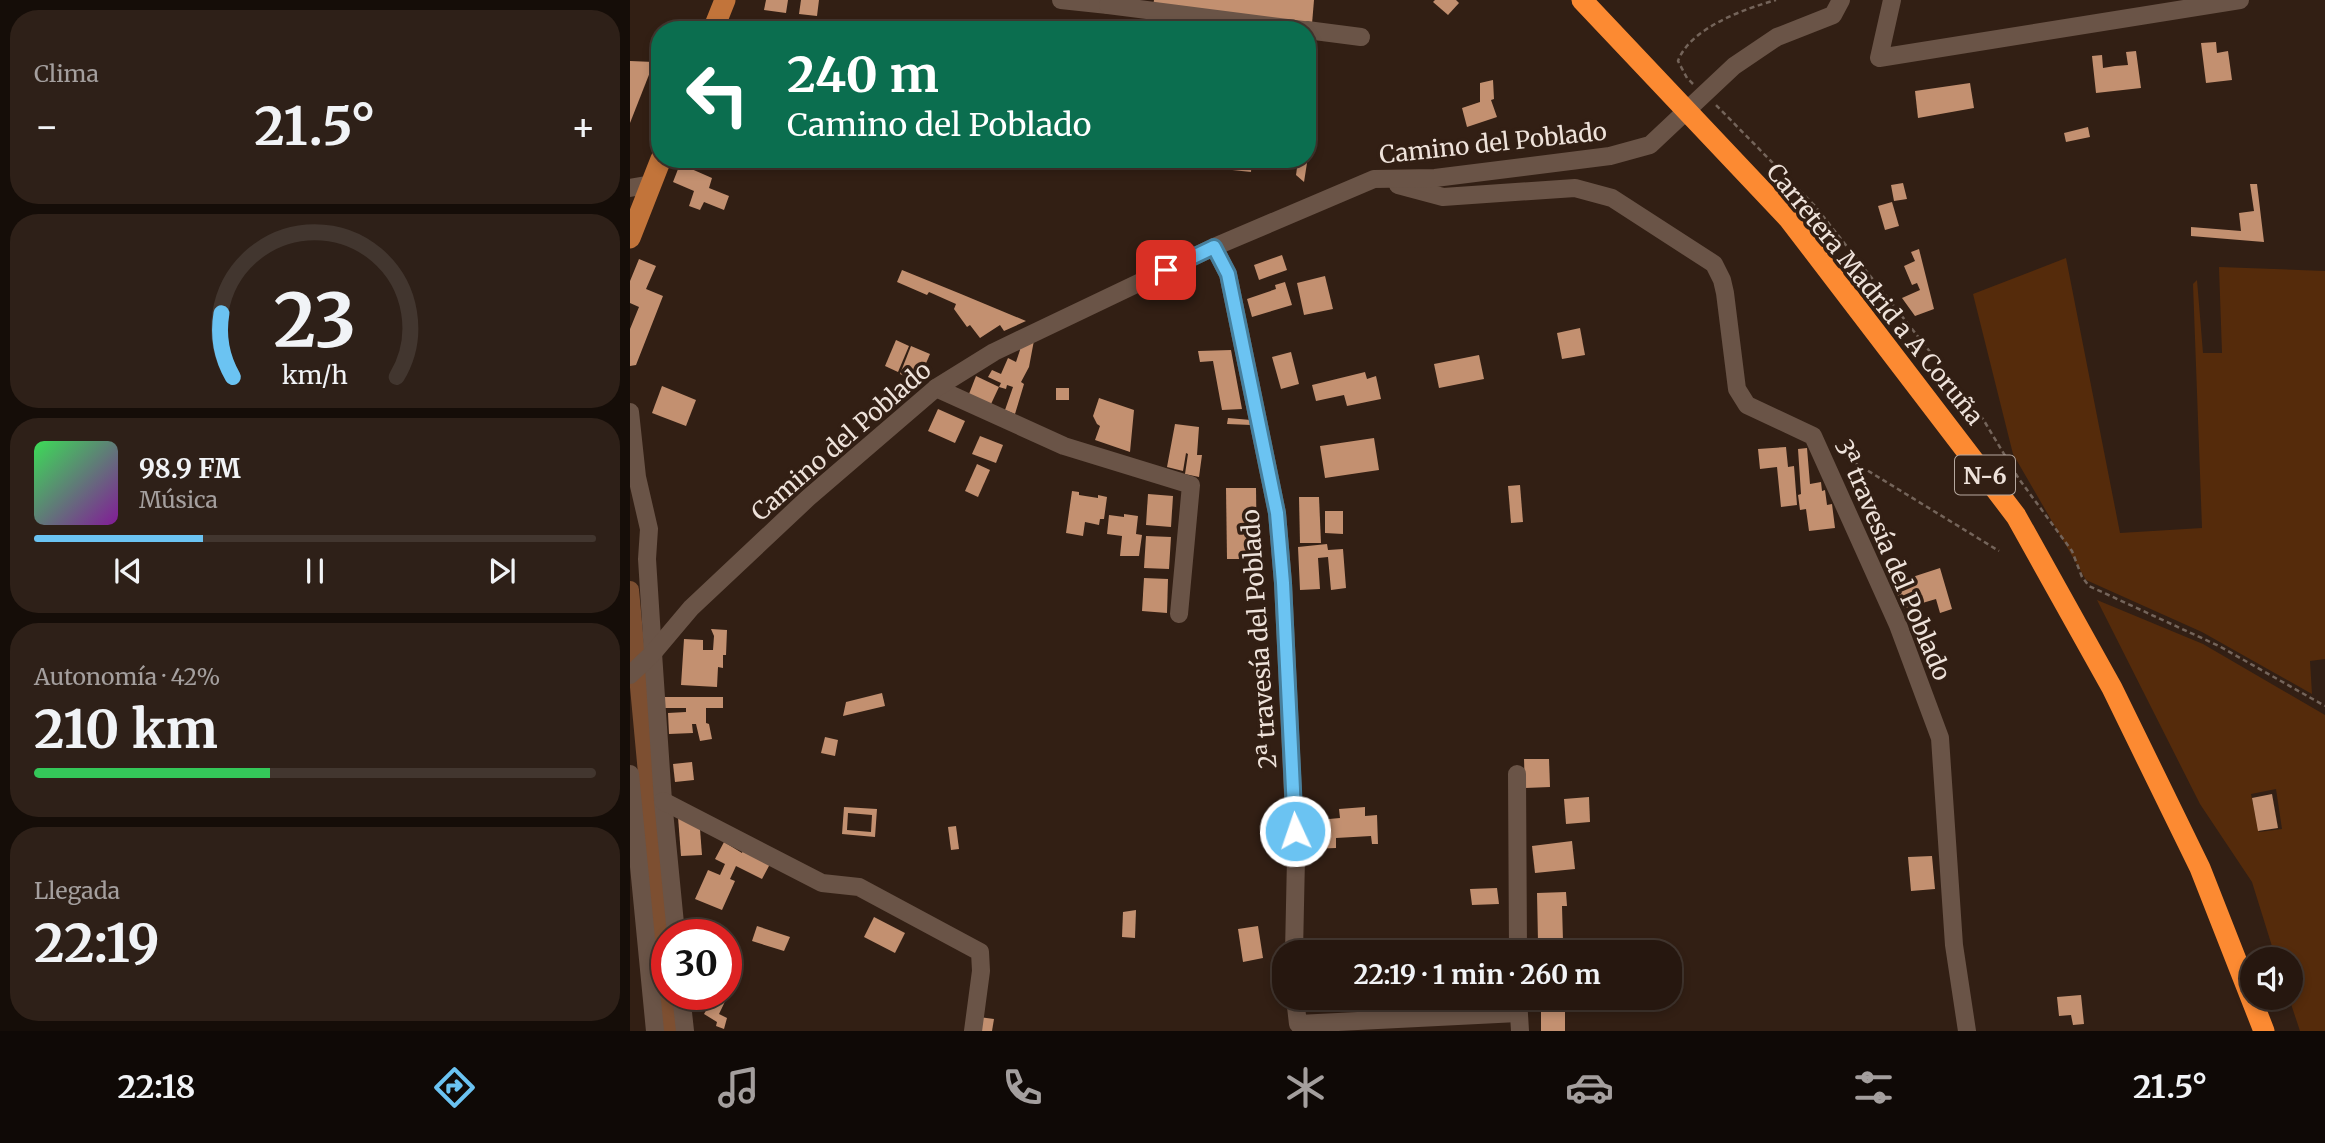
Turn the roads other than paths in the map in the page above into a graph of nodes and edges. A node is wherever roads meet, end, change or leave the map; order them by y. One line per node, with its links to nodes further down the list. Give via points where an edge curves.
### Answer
1 (724, 0): 8 (main road)
2 (1061, 0): 7 (street)
3 (1582, 0): 36 (highway, Carretera Madrid a A Coruña / N-6, via 1788,219 2017,516 2112,688 2194,856)
4 (1840, 0): 13 (street, Camino del Poblado, via 1833,15 1777,37 1734,66 1650,145 1610,156 1448,177)
5 (1892, 0): 6 (street, via 1880,58)
6 (2240, 0)
7 (1109, 2): 9 (street)
8 (716, 21)
9 (1242, 21)
10 (1316, 31): 11 (street)
11 (1362, 37)
12 (658, 168): 14 (main road)
13 (1374, 179): 17 (street, Camino del Poblado); 35 (street, 3ª travesía del Poblado, via 1443,197 1575,188 1612,198 1714,264 1725,293 1737,388 1747,405 1812,436 1898,625 1940,738 1954,945)
14 (652, 184): 15 (street); 16 (main road)
15 (630, 188)
16 (630, 238)
17 (1214, 247): 18 (street, Camino del Poblado, via 994,352); 27 (street, 2ª travesía del Poblado, via 1228,274 1277,513 1296,859)
18 (936, 388): 20 (street, via 1064,446 1191,485); 21 (street, Camino del Poblado, via 808,498 691,608)
19 (630, 412): 21 (street, via 637,477 649,529)
20 (1179, 614)
21 (653, 653): 22 (street, Camino del Poblado); 25 (street)
22 (630, 676)
23 (630, 774): 32 (street)
24 (1517, 774): 28 (street)
25 (663, 802): 26 (street); 34 (street, via 822,883 859,887 981,952)
26 (675, 919)
27 (1294, 940)
28 (1518, 940)
29 (683, 1010): 33 (street)
30 (1296, 1010): 31 (street, via 1298,1024)
31 (1519, 1014)
32 (655, 1031)
33 (685, 1031)
34 (973, 1031)
35 (1967, 1031)
36 (2264, 1031)

